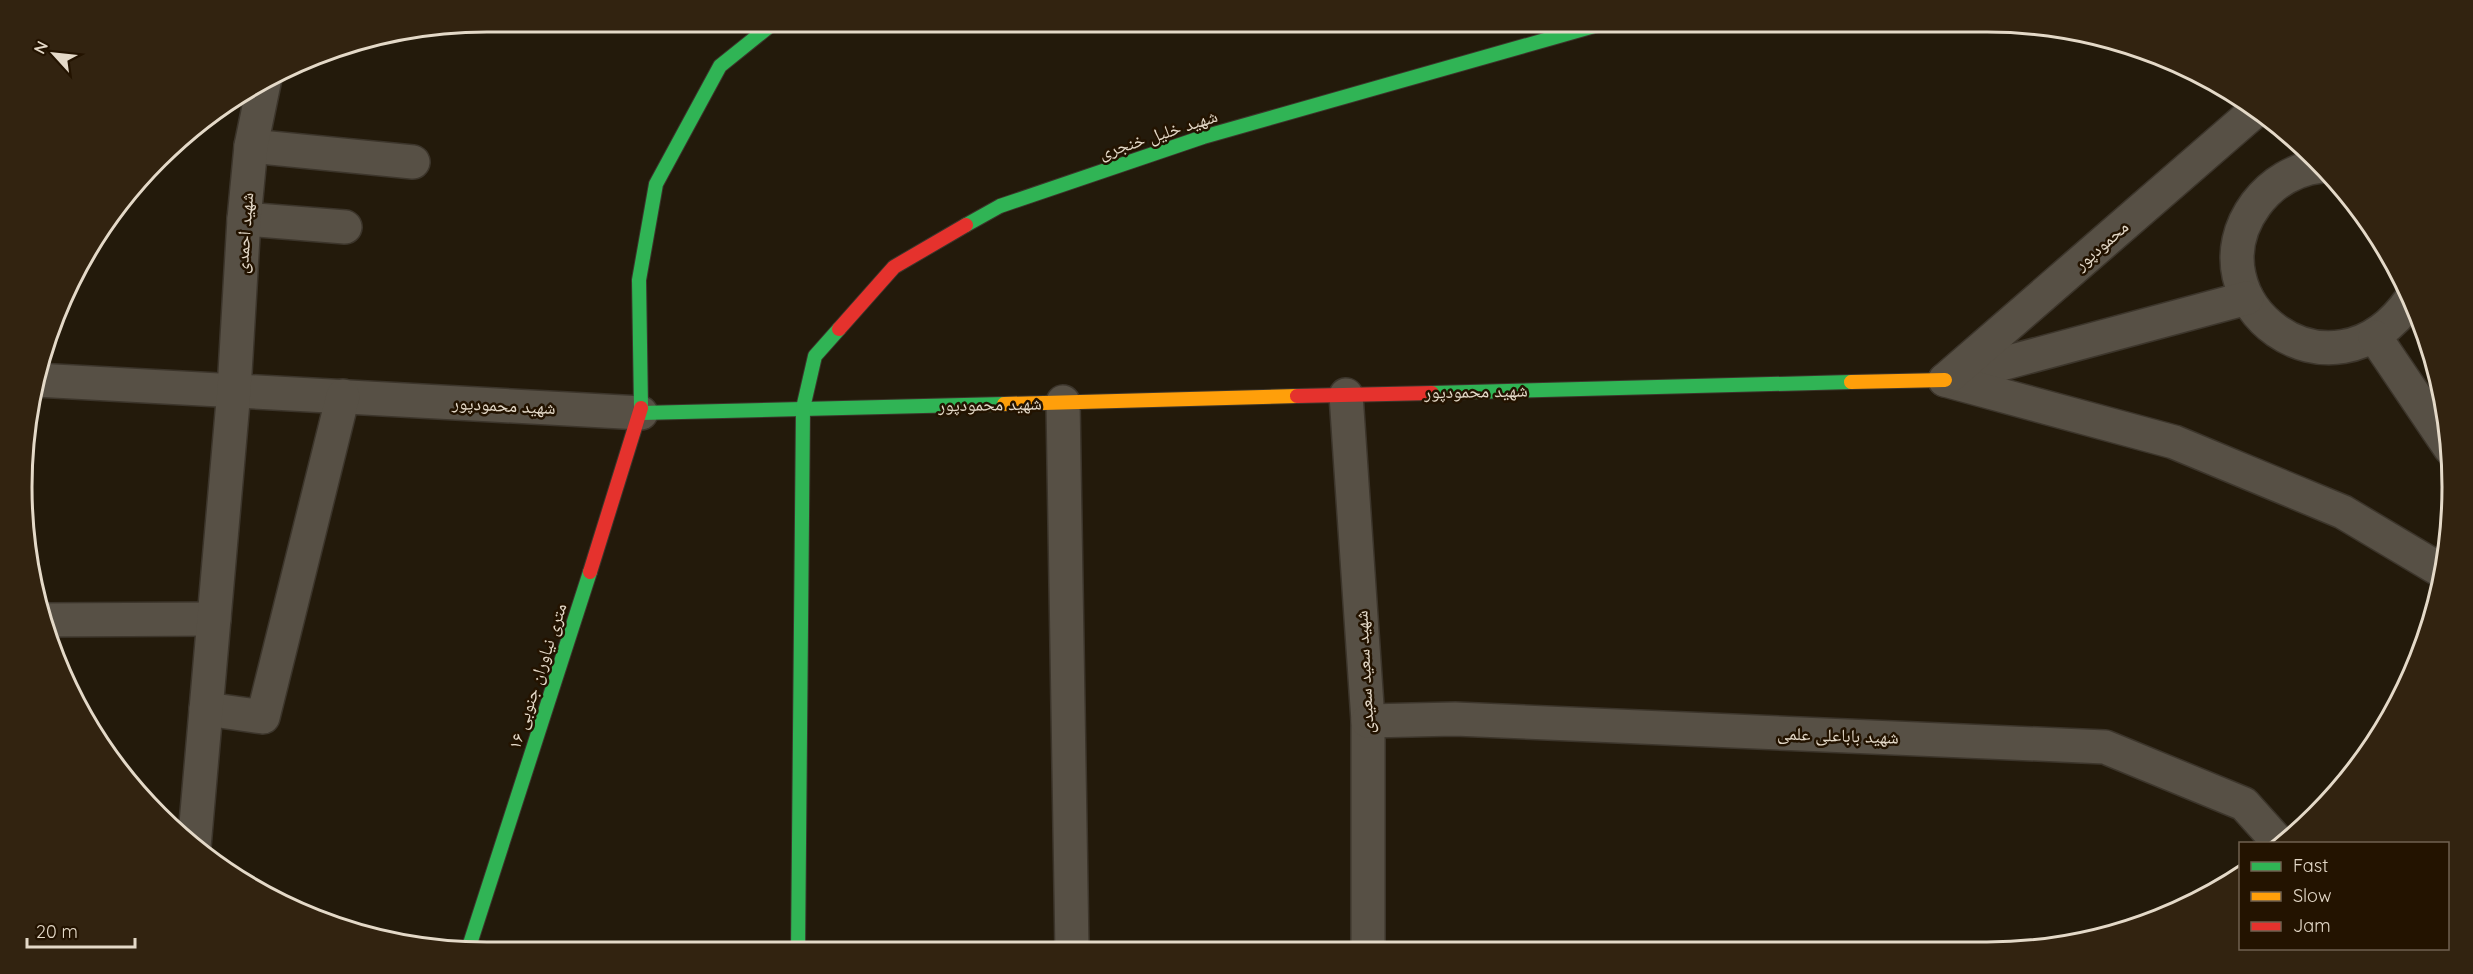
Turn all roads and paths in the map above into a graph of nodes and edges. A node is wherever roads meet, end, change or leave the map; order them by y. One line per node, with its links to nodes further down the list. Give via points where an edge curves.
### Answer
1 (762, 32): 20 (street, ۱۶ متری نیاوران جنوبی, via 720,66 656,184 639,280)
2 (1573, 32): 19 (street, شهید خلیل خنجری, via 1203,137 1000,206 894,267 815,356)
3 (263, 91): 5 (street, شهید احمدی)
4 (2249, 116): 14 (street, محمودپور)
5 (251, 147): 6 (street); 8 (street, شهید احمدی)
6 (413, 162)
7 (2311, 169): 10 (street, via 2291,174 2266,190 2249,214 2239,241 2238,270)
8 (244, 219): 9 (street); 15 (street, شهید احمدی)
9 (345, 227)
10 (2247, 298): 12 (street, via 2264,322 2288,340 2307,346 2347,348); 14 (street)
11 (2405, 308): 12 (street, via 2397,320)
12 (2375, 337): 21 (street)
13 (44, 380): 15 (street, شهید محمودپور)
14 (1945, 380): 16 (street, شهید محمودپور); 22 (street, via 2174,442 2343,512)
15 (234, 390): 17 (street, شهید محمودپور); 24 (street, شهید احمدی)
16 (1346, 395): 18 (street, شهید محمودپور); 26 (street, شهید سعید سعیدی)
17 (343, 396): 20 (street, شهید محمودپور); 25 (street, via 263,717)
18 (1063, 402): 19 (street, شهید محمودپور); 31 (street)
19 (803, 408): 20 (street, شهید محمودپور); 30 (street, شهید خلیل خنجری)
20 (641, 412): 29 (street, ۱۶ متری نیاوران جنوبی)
21 (2438, 431)
22 (2434, 567)
23 (52, 620): 24 (street)
24 (214, 620): 25 (street, شهید احمدی)
25 (206, 709): 27 (street, شهید احمدی)
26 (1368, 721): 28 (street, شهید باباعلی علمی, via 1455,719 2105,747 2244,804); 32 (street, شهید سعید سعیدی)
27 (195, 836)
28 (2275, 838)
29 (471, 942)
30 (798, 942)
31 (1072, 942)
32 (1368, 942)

